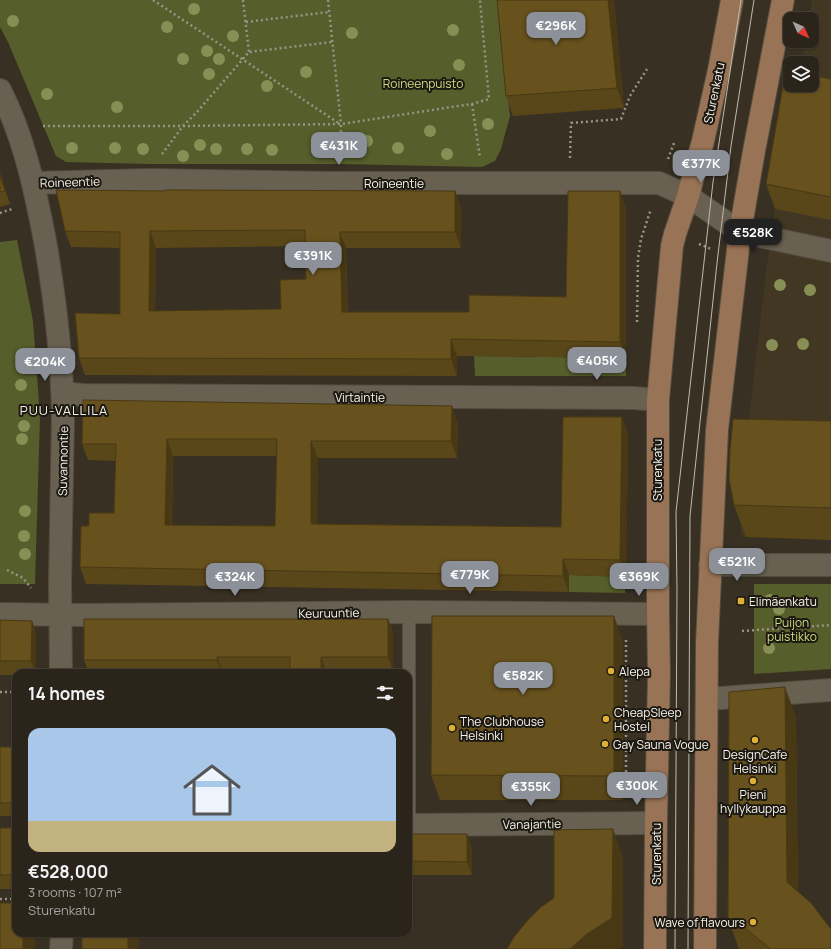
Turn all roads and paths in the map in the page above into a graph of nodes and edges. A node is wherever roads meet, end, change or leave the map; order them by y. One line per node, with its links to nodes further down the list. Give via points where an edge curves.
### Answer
1 (153, 0): 11 (path)
2 (243, 0): 8 (path)
3 (328, 0): 7 (path)
4 (480, 0): 14 (path, via 489,99)
5 (732, 0): 23 (main road, Sturenkatu, via 719,70)
6 (783, 0): 26 (main road)
7 (329, 12): 8 (path); 9 (path)
8 (246, 22): 10 (path)
9 (332, 42): 10 (path); 15 (path)
10 (249, 52): 11 (path)
11 (242, 59): 15 (path); 17 (path)
12 (648, 69): 19 (path, via 630,96 622,118 571,123)
13 (0, 90): 22 (street, Suvannontie, via 12,113)
14 (472, 104): 15 (path); 18 (path)
15 (341, 124): 17 (path); 20 (path)
16 (40, 126): 17 (path)
17 (182, 126): 21 (path, via 152,168)
18 (481, 159)
19 (570, 159)
20 (341, 164)
21 (147, 180): 22 (street, Roineentie); 23 (street, Roineentie, via 659,183)
22 (34, 183): 30 (street, Suvannontie, via 53,286)
23 (688, 196): 26 (street, Roineentie); 27 (main road, Sturenkatu)
24 (16, 207): 25 (path)
25 (0, 212)
26 (740, 232): 28 (street); 29 (main road)
27 (675, 234): 29 (path); 31 (main road, Sturenkatu)
28 (831, 251)
29 (737, 259): 32 (main road, via 717,430)
30 (63, 393): 31 (street, Virtaintie); 39 (street, Suvannontie)
31 (658, 400): 38 (main road, Sturenkatu)
32 (710, 565): 33 (street); 47 (main road)
33 (831, 565)
34 (7, 570): 35 (path, via 23,578)
35 (31, 588)
36 (409, 612): 38 (street, Keuruuntie); 39 (street, Keuruuntie); 43 (lane)
37 (0, 614): 39 (street, Keuruuntie)
38 (658, 614): 48 (main road, Sturenkatu)
39 (60, 615): 42 (street, Suvannontie)
40 (831, 625): 41 (path)
41 (742, 631)
42 (61, 669)
43 (409, 669)
44 (831, 690): 47 (street)
45 (0, 692): 46 (path)
46 (12, 692)
47 (707, 699): 55 (main road)
48 (656, 822): 49 (street, Vanajantie); 54 (main road, Sturenkatu)
49 (412, 825)
50 (0, 899): 51 (path)
51 (12, 899)
52 (62, 937): 53 (street)
53 (61, 949)
54 (655, 949)
55 (705, 949)

